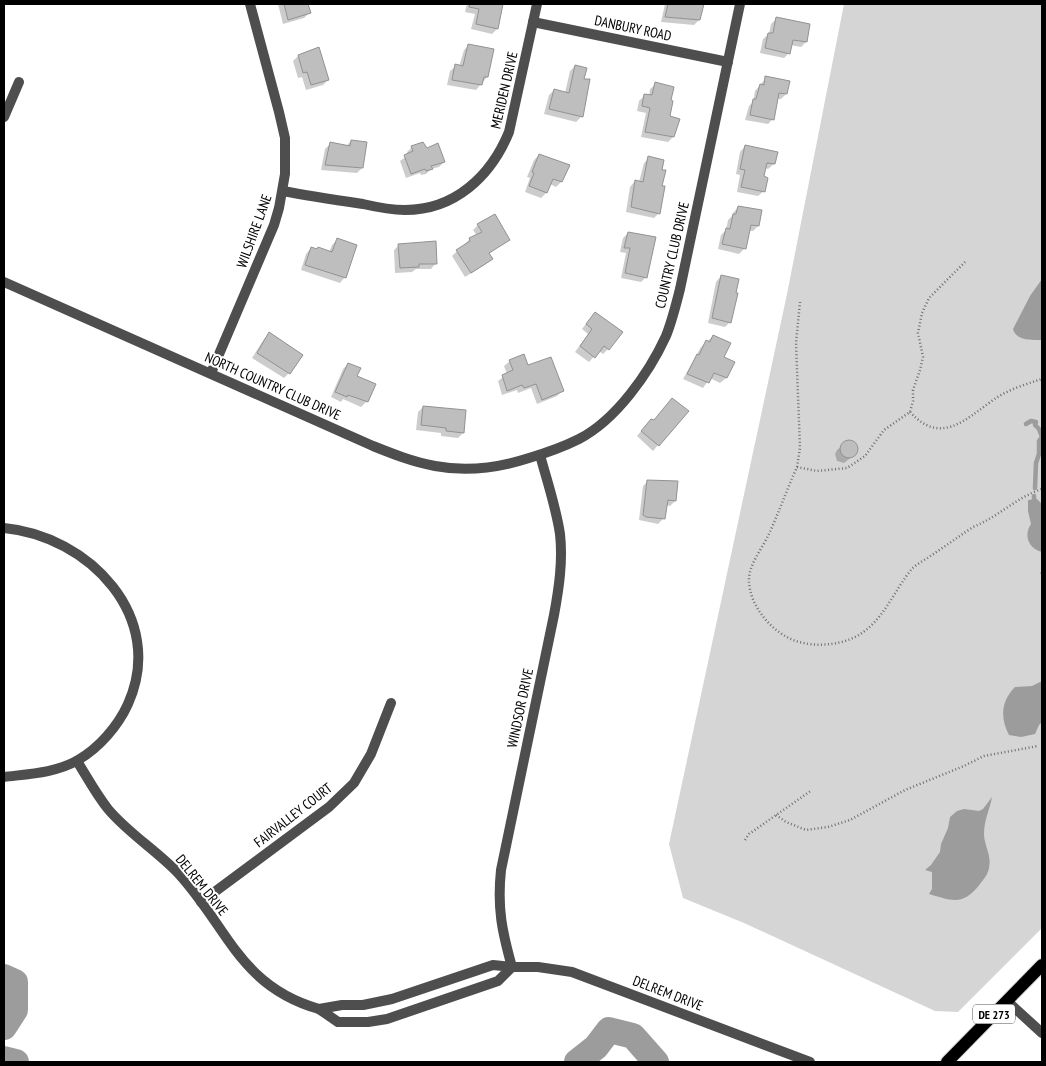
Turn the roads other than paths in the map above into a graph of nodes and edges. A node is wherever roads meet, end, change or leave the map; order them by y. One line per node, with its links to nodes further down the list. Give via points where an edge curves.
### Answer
1 (250, 4): 8 (street, WILSHIRE LANE, via 284,138)
2 (537, 4): 4 (street, MERIDEN DRIVE)
3 (740, 4): 5 (street, COUNTRY CLUB DRIVE)
4 (533, 22): 5 (street, DANBURY ROAD); 8 (street, MERIDEN DRIVE, via 509,132 492,165 466,190 433,205 405,210)
5 (728, 62): 11 (street, COUNTRY CLUB DRIVE, via 680,289 661,347 633,390 606,419 580,439)
6 (19, 82): 7 (street)
7 (4, 117)
8 (283, 191): 10 (street, WILSHIRE LANE, via 265,248)
9 (4, 282): 10 (street, NORTH COUNTRY CLUB DRIVE)
10 (211, 373): 11 (street, NORTH COUNTRY CLUB DRIVE, via 373,446 417,462 479,468)
11 (540, 455): 18 (street, WINDSOR DRIVE, via 560,534 560,576 501,870 498,907)
12 (4, 528): 14 (street, via 48,539 88,563 116,590 133,622 138,661 131,696 113,729)
13 (391, 703): 16 (street, FAIRVALLEY COURT, via 371,754 354,783 329,807)
14 (77, 761): 15 (street, via 52,770); 16 (street, DELREM DRIVE, via 109,810 164,859)
15 (4, 777)
16 (201, 902): 20 (street, DELREM DRIVE, via 255,974 288,998)
17 (1042, 965): 19 (main road, DE 273)
18 (512, 967): 20 (street, DELREM DRIVE, via 493,964 392,999); 20 (street, DELREM DRIVE, via 498,981 388,1019 338,1022); 22 (street, DELREM DRIVE, via 538,966 572,972)
19 (1007, 1002): 21 (street); 23 (main road, DE 273)
20 (319, 1009)
21 (1042, 1033)
22 (810, 1062)
23 (946, 1062)

